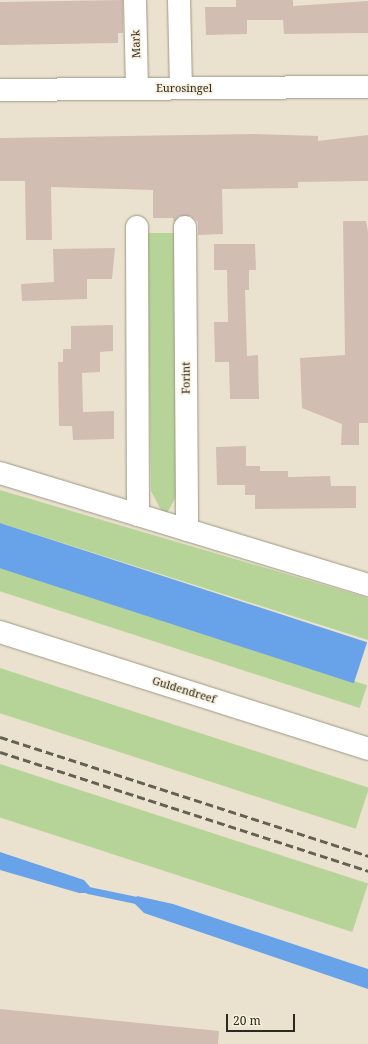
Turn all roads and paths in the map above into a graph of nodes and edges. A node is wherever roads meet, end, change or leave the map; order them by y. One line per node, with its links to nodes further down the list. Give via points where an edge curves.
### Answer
1 (135, 0): 5 (street, Mark)
2 (179, 0): 4 (street)
3 (368, 87): 4 (street, Eurosingel)
4 (181, 88): 5 (street, Eurosingel)
5 (137, 89): 6 (street, Eurosingel)
6 (0, 90)
7 (185, 226): 11 (street, Forint)
8 (137, 227): 10 (street)
9 (0, 473): 10 (street)
10 (138, 515): 11 (street)
11 (187, 530): 12 (street)
12 (368, 585)
13 (0, 632): 14 (street, Guldendreef)
14 (368, 749)

